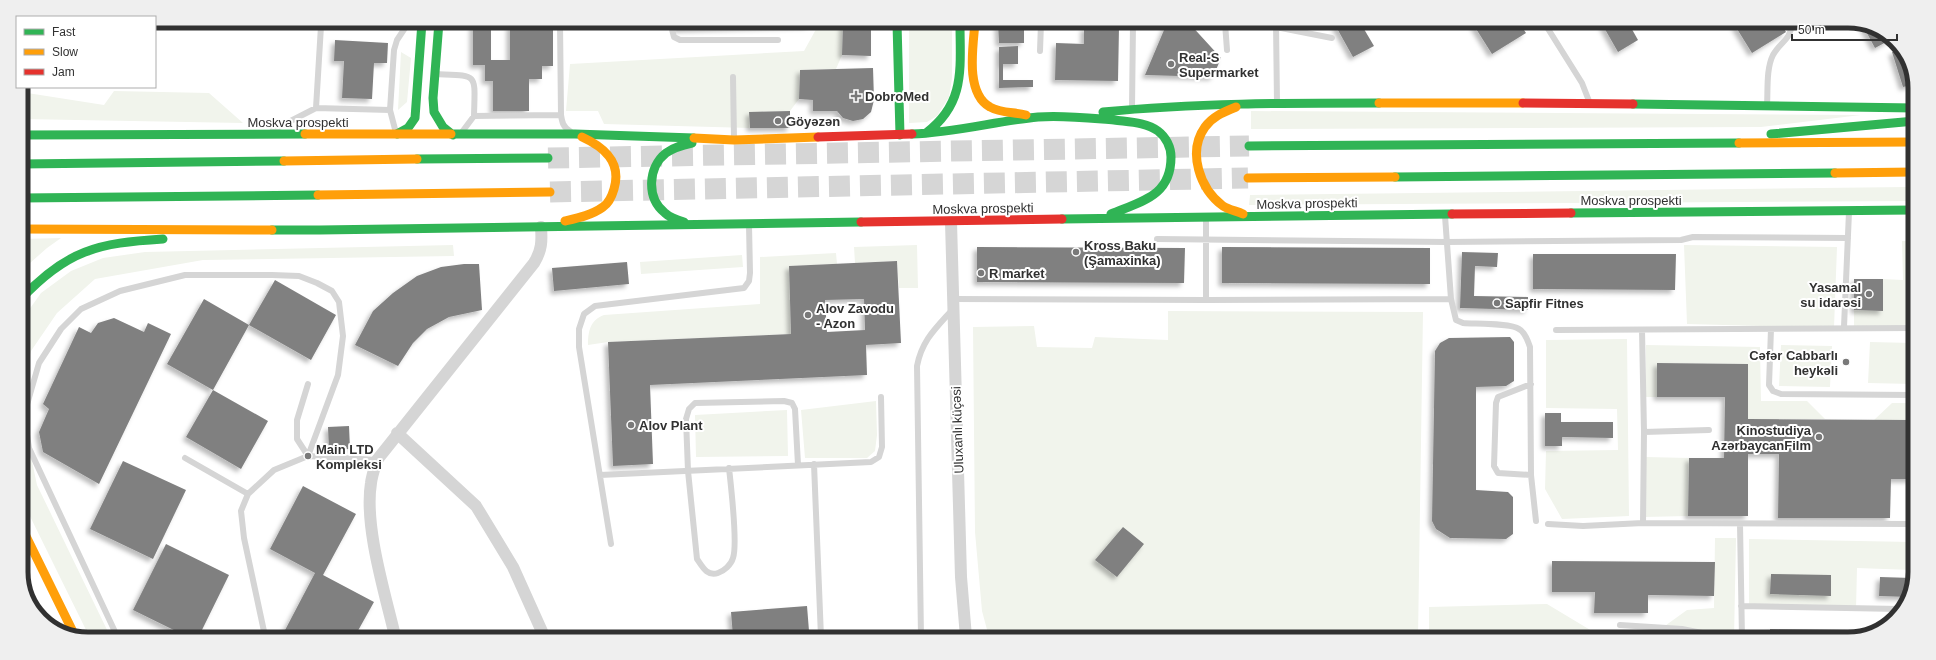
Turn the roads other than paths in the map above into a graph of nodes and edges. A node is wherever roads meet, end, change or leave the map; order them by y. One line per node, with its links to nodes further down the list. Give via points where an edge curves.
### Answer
1 (321, 28): 27 (lane)
2 (405, 28): 30 (lane, via 394,50)
3 (422, 28): 36 (main road, via 414,118 408,128)
4 (439, 28): 21 (main road)
5 (560, 28): 31 (lane)
6 (671, 28): 18 (lane, via 674,37 680,40)
7 (898, 28): 41 (main road)
8 (960, 28): 38 (main road, via 957,94 944,119)
9 (975, 28): 34 (main road, via 973,75 979,98 989,107)
10 (1041, 28): 20 (lane)
11 (1133, 28): 29 (lane)
12 (1225, 28): 19 (lane)
13 (1276, 28): 23 (lane)
14 (1289, 28): 17 (lane)
15 (1548, 28): 24 (lane, via 1582,83)
16 (1792, 28): 26 (lane, via 1791,34 1773,55 1769,67)
17 (1332, 38)
18 (778, 40)
19 (1227, 50)
20 (1040, 51)
21 (435, 74): 32 (lane, via 466,75 472,78); 40 (main road, via 434,112 443,127)
22 (733, 77): 44 (lane)
23 (1277, 103): 24 (main road); 25 (main road)
24 (1589, 103): 26 (main road)
25 (1254, 104): 29 (main road); 59 (main road, via 1232,108 1219,114 1208,125 1196,156 1198,173 1213,199 1234,212)
26 (1767, 106): 28 (main road)
27 (316, 108): 30 (lane); 42 (lane)
28 (1908, 108)
29 (1132, 109): 33 (main road)
30 (390, 110): 36 (lane)
31 (561, 115): 32 (lane); 37 (lane, via 566,129)
32 (474, 116): 40 (lane)
33 (1068, 116): 34 (main road); 61 (main road, via 1135,122 1148,126 1158,131 1171,150 1169,178 1160,190 1139,204)
34 (1038, 117): 38 (main road)
35 (1908, 122): 46 (main road)
36 (397, 134): 40 (main road, Moskva prospekti); 42 (main road, Moskva prospekti)
37 (575, 134): 40 (main road, Moskva prospekti); 43 (main road, Moskva prospekti); 65 (main road, via 599,145 614,160 614,190 607,204 596,212)
38 (924, 134): 41 (main road)
39 (28, 135): 42 (main road, Moskva prospekti)
40 (457, 135)
41 (900, 135): 44 (main road)
42 (261, 136)
43 (713, 140): 44 (main road); 64 (main road, via 681,146 664,154 653,175 653,196 658,207 676,221)
44 (734, 140)
45 (1908, 142): 46 (main road)
46 (1677, 143): 47 (main road)
47 (1249, 146)
48 (548, 158): 49 (main road)
49 (28, 164)
50 (1908, 172): 51 (main road, Moskva prospekti)
51 (1867, 173): 52 (main road); 53 (main road, Moskva prospekti)
52 (1908, 177)
53 (1248, 178)
54 (550, 192): 55 (main road)
55 (28, 198)
56 (1908, 210): 57 (main road, Moskva prospekti)
57 (1849, 212): 58 (main road, Moskva prospekti); 68 (lane)
58 (1444, 214): 59 (main road, Moskva prospekti); 71 (lane)
59 (1261, 217): 60 (main road, Moskva prospekti)
60 (1206, 218): 61 (main road, Moskva prospekti); 70 (lane)
61 (1094, 220): 62 (main road, Moskva prospekti)
62 (950, 222): 63 (main road, Moskva prospekti); 75 (street, Uluxanlı küçəsi)
63 (749, 225): 64 (main road, Moskva prospekti); 97 (lane, via 750,273 749,281 744,288 595,306 584,314 579,330 578,347)
64 (701, 226): 65 (main road)
65 (541, 227): 67 (main road); 88 (street, via 541,248 534,263)
66 (28, 229): 67 (main road)
67 (331, 230): 72 (main road, via 142,240 94,247 70,256 50,269)
68 (1848, 238): 71 (lane, via 1693,237 1681,240); 76 (lane)
69 (1157, 239): 70 (lane)
70 (1206, 239): 71 (lane); 74 (lane)
71 (1447, 242): 73 (lane)
72 (28, 292)
73 (1452, 299): 74 (lane); 82 (lane, via 1456,320 1463,323 1519,328 1530,347)
74 (1206, 300): 75 (lane)
75 (953, 304): 116 (lane, via 924,342 917,366); 117 (street, Uluxanlı küçəsi, via 961,577)
76 (1844, 327): 77 (lane); 78 (lane)
77 (1908, 328)
78 (1771, 329): 80 (lane); 83 (lane, via 1769,385 1773,391 1780,394)
79 (1556, 330): 80 (lane)
80 (1642, 330): 87 (lane)
81 (308, 384): 90 (lane, via 297,420 297,439)
82 (1531, 384): 98 (lane); 98 (lane, via 1498,397 1494,466 1498,473)
83 (1908, 395)
84 (882, 397): 93 (lane, via 882,446 879,457 871,462)
85 (28, 401): 90 (lane, via 39,363 61,329 81,309 120,291 185,275 299,276 332,291 339,302 343,336 338,376)
86 (1709, 430): 87 (lane)
87 (1644, 432): 101 (lane)
88 (397, 433): 92 (street); 114 (street, via 476,506 513,567)
89 (28, 441): 111 (lane)
90 (308, 456): 92 (lane); 99 (lane, via 274,470)
91 (185, 458): 99 (lane)
92 (377, 460): 113 (street, via 369,502 372,531)
93 (814, 464): 94 (lane); 115 (lane)
94 (798, 465): 95 (lane); 96 (lane, via 795,409 792,403 695,403 689,408 686,419)
95 (729, 468): 96 (lane); 96 (lane, via 733,559 724,571 714,574 705,571 697,559)
96 (688, 471): 97 (lane)
97 (600, 475): 106 (lane)
98 (1531, 475): 100 (lane)
99 (248, 494): 112 (lane, via 241,511 244,538)
100 (1536, 521)
101 (1643, 523): 102 (lane, via 1583,526); 103 (lane)
102 (1548, 524)
103 (1740, 524): 104 (lane); 107 (lane)
104 (1908, 524)
105 (28, 540): 110 (main road)
106 (611, 544)
107 (1741, 606): 108 (lane); 119 (lane)
108 (1895, 609)
109 (1620, 625): 118 (lane, via 1682,628)
110 (72, 629)
111 (115, 632)
112 (264, 632)
113 (394, 632)
114 (542, 632)
115 (821, 632)
116 (921, 632)
117 (966, 632)
118 (1700, 632)
119 (1742, 632)

